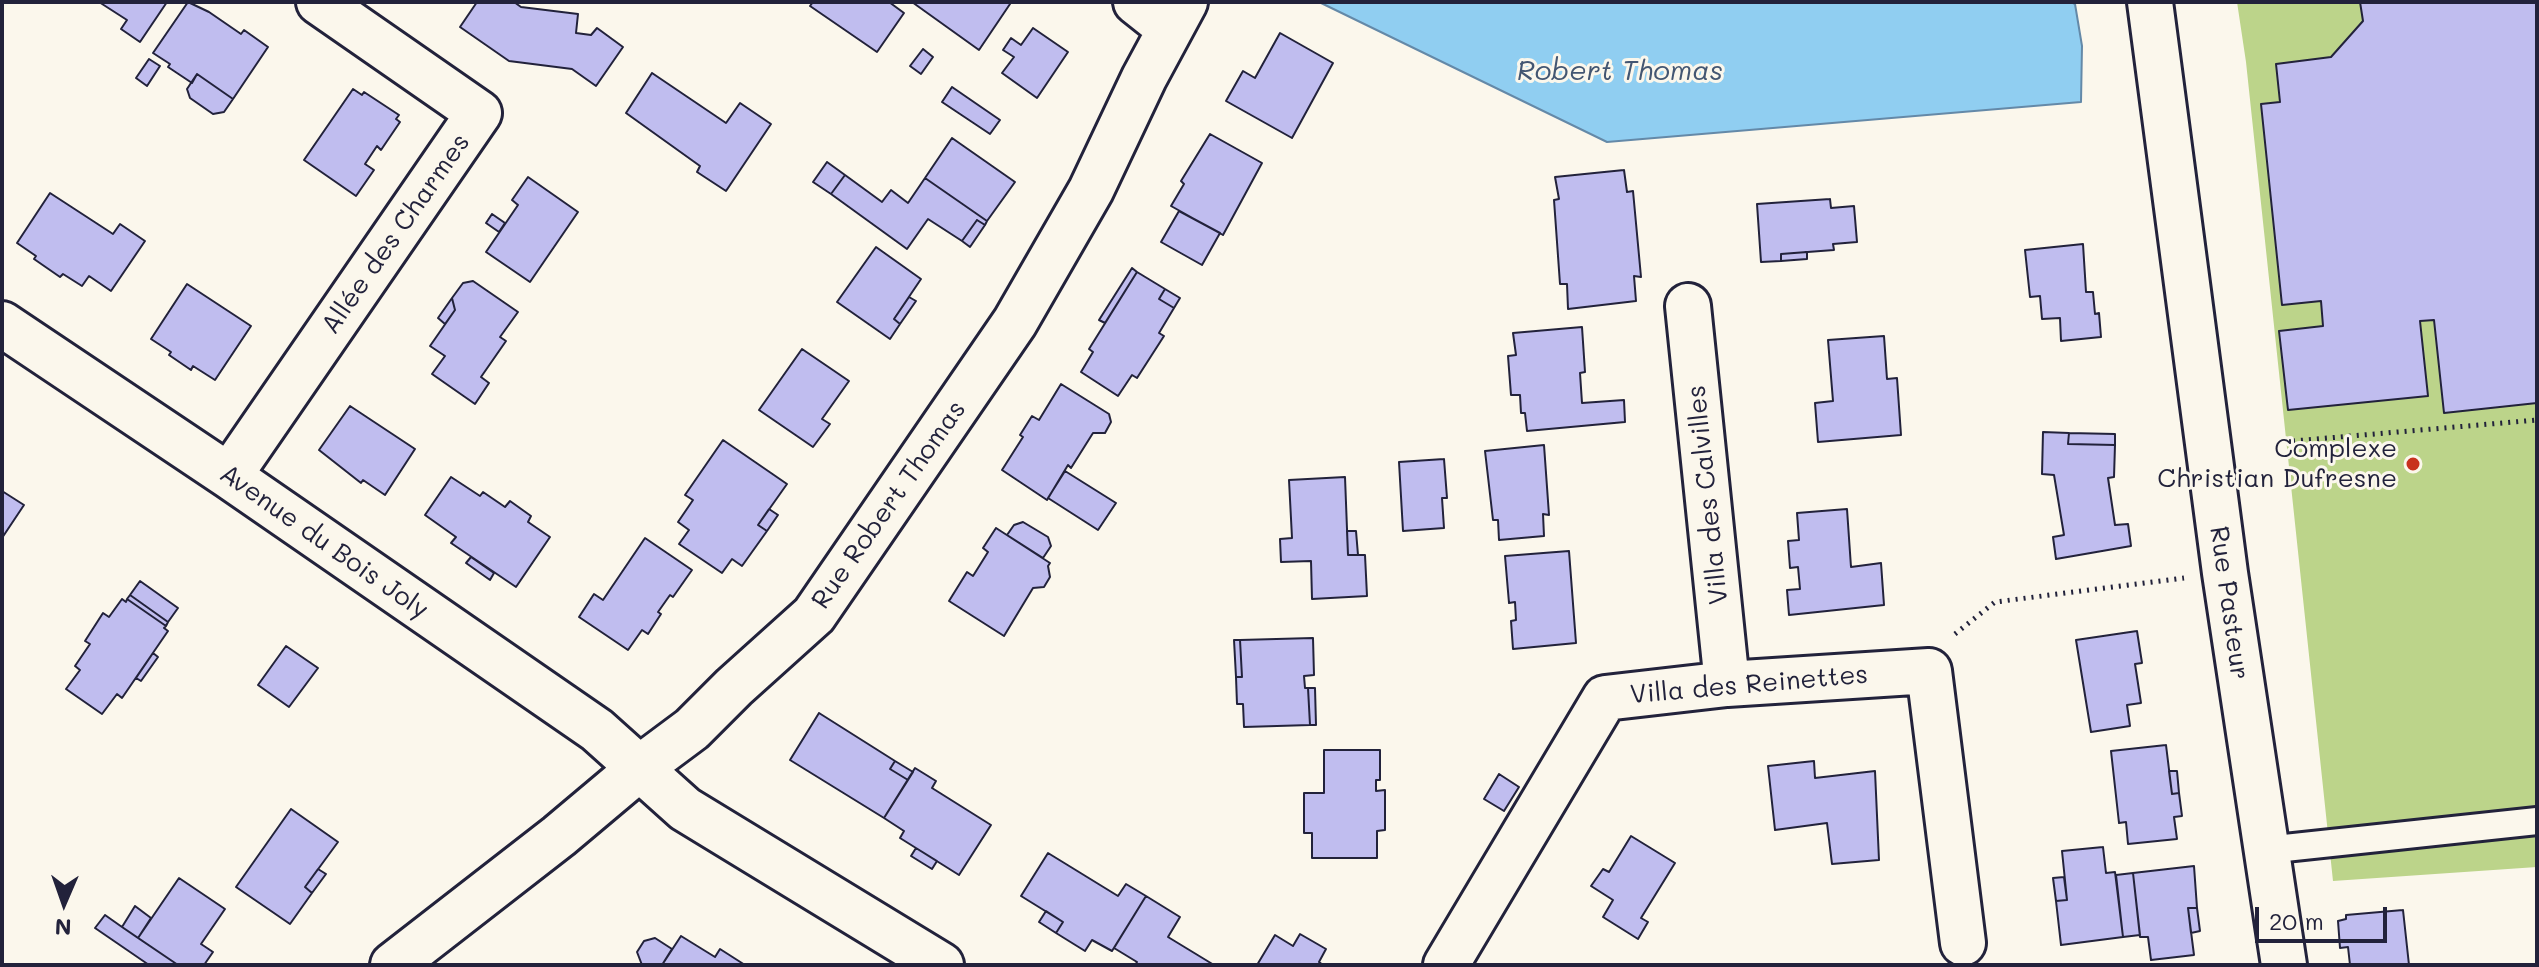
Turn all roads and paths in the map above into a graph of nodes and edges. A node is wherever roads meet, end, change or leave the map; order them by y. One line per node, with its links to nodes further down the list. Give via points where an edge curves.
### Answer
1 (319, 2): 9 (street, Allée des Charmes, via 479,113)
2 (1136, 2): 4 (street)
3 (2150, 2): 10 (street, Rue Pasteur)
4 (1177, 16): 13 (street, Rue Robert Thomas, via 1091,190 1015,322 814,615 692,729)
5 (1688, 306): 12 (street, Villa des Calvilles)
6 (2, 324): 9 (street, Avenue du Bois Joly)
7 (2537, 420): 8 (path)
8 (2293, 441)
9 (229, 476): 13 (street, Avenue du Bois Joly, via 597,730)
10 (2225, 573): 11 (path, via 1995,602 1955,634); 15 (street, Rue Pasteur)
11 (1929, 671): 12 (street, Villa des Reinettes); 16 (street)
12 (1727, 684): 19 (street, Villa des Reinettes, via 1605,698)
13 (641, 767): 17 (street, Rue Robert Thomas); 18 (street, Avenue du Bois Joly, via 685,809)
14 (2537, 821): 15 (lane)
15 (2266, 850): 20 (street, Rue Pasteur)
16 (1963, 943)
17 (393, 965)
18 (941, 965)
19 (1446, 965)
20 (2284, 965)

